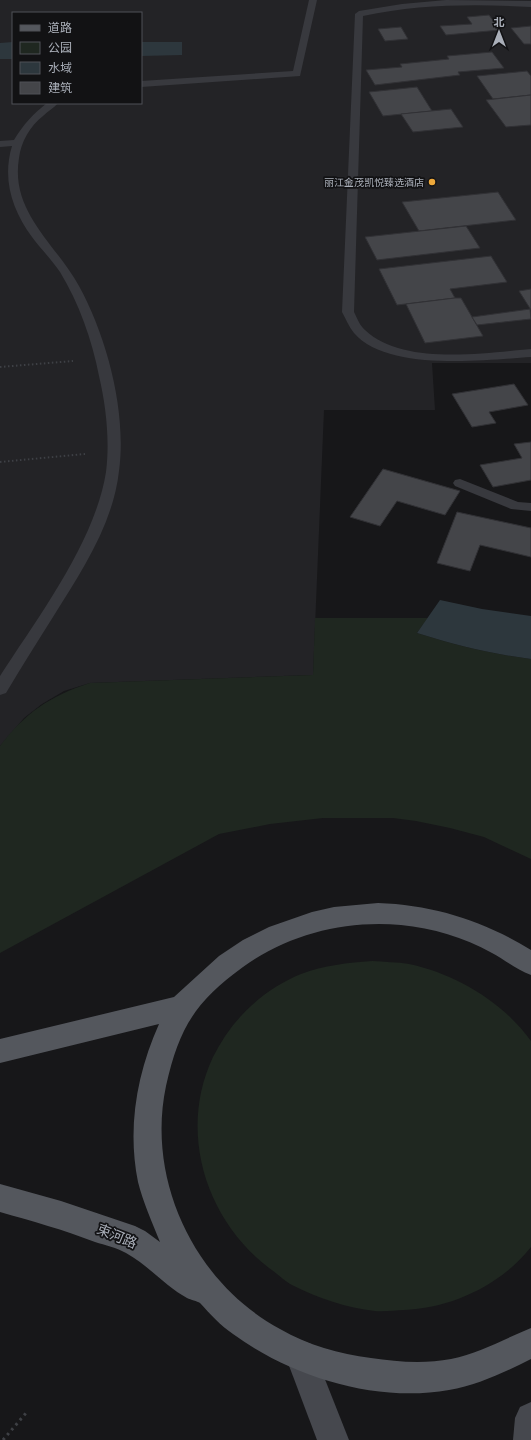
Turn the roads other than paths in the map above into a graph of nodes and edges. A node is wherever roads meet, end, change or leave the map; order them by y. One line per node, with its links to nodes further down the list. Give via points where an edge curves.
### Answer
1 (313, 0): 3 (lane, via 297,74)
2 (531, 4): 7 (lane, via 435,1 401,4 360,14 348,312 355,328 363,335 374,343 404,354 446,358)
3 (142, 84)
4 (52, 104): 5 (lane, via 32,121)
5 (16, 143): 6 (lane); 10 (lane, via 12,167 13,186 18,204 28,224 62,267 77,293 101,358 108,387 113,451 107,500 96,530 81,560)
6 (0, 144)
7 (531, 353)
8 (460, 483): 9 (lane, via 516,506)
9 (531, 507)
10 (0, 689)
11 (531, 964): 12 (main road, via 465,928 426,918 386,913 345,915 305,923 268,938 234,958)
12 (182, 1007): 13 (main road); 15 (main road, via 161,1053 150,1092 146,1134 151,1178 164,1221 186,1262)
13 (0, 1051)
14 (0, 1198): 15 (main road, 束河路, via 61,1215 135,1241)
15 (220, 1303): 17 (main road, via 255,1331)
16 (531, 1343): 17 (main road, via 496,1360 449,1374 399,1378 348,1371)
17 (300, 1355): 19 (main road)
18 (531, 1418): 20 (main road)
19 (333, 1440)
20 (529, 1440)

